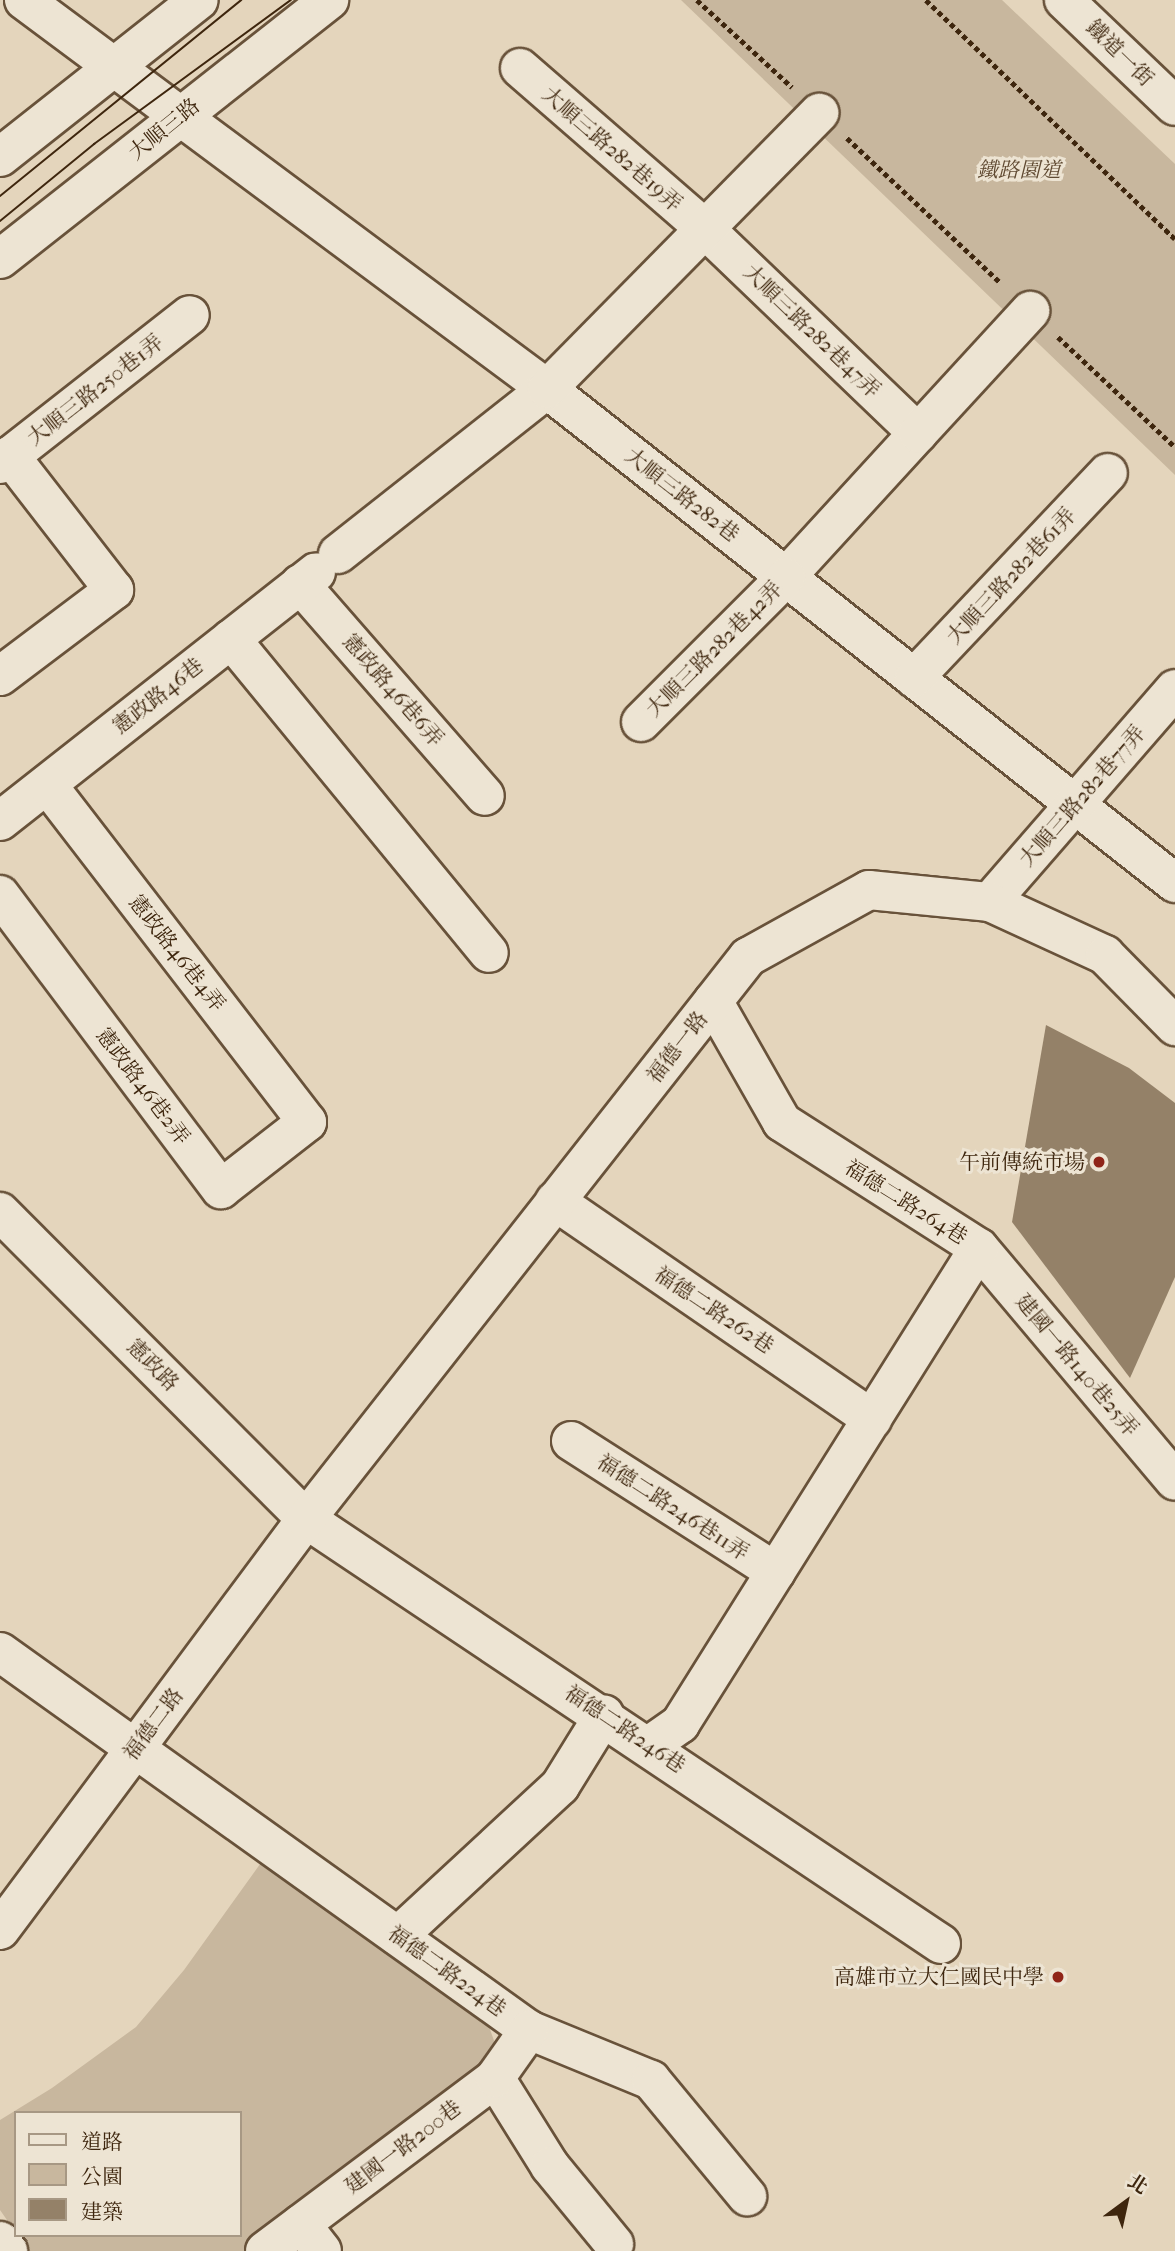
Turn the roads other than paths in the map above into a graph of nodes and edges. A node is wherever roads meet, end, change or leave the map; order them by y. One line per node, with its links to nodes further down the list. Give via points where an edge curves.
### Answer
1 (24, 0): 5 (street, 大順三路282巷)
2 (199, 0): 5 (street)
3 (329, 0): 9 (street, 大順三路)
4 (1064, 0): 7 (street, 鐵道一街)
5 (112, 66): 9 (street, 大順三路282巷); 10 (street)
6 (520, 68): 11 (street, 大順三路282巷19弄)
7 (1175, 106)
8 (819, 113): 11 (street)
9 (180, 116): 12 (street, 大順三路); 15 (street, 大順三路282巷)
10 (0, 157)
11 (705, 229): 15 (street); 16 (street, 大順三路282巷47弄)
12 (0, 259)
13 (1030, 311): 16 (street)
14 (190, 315): 17 (street, 大順三路250巷1弄)
15 (547, 389): 19 (street, 憲政路46巷); 20 (street, 大順三路282巷)
16 (918, 433): 20 (street)
17 (5, 460): 22 (street, via 114,590)
18 (1108, 473): 23 (street, 大順三路282巷61弄)
19 (318, 570): 21 (street, 憲政路46巷); 27 (street, 憲政路46巷6弄)
20 (786, 577): 23 (street, 大順三路282巷); 25 (street, 大順三路282巷42弄)
21 (231, 639): 26 (street, 憲政路46巷); 33 (street)
22 (0, 676)
23 (914, 678): 28 (street, 大順三路282巷)
24 (1175, 689): 28 (street, 大順三路282巷77弄)
25 (641, 722)
26 (47, 784): 29 (street, 憲政路46巷); 36 (street, 憲政路46巷4弄)
27 (485, 796)
28 (1075, 805): 30 (street, 大順三路282巷); 32 (street, 大順三路282巷77弄)
29 (0, 821)
30 (1175, 883)
31 (0, 895): 36 (street, 憲政路46巷2弄, via 221,1189)
32 (990, 902): 34 (street, 福德一路, via 869,890 748,957); 35 (street, 福德一路, via 1105,956)
33 (489, 953)
34 (713, 1001): 37 (street, 福德一路); 39 (street, 福德二路264巷, via 782,1122)
35 (1175, 1026)
36 (307, 1122)
37 (555, 1201): 40 (street, 福德二路262巷); 43 (street, 福德一路)
38 (0, 1212): 43 (street, 憲政路)
39 (979, 1248): 40 (street, 福德二路264巷); 42 (street, 建國一路140巷25弄)
40 (872, 1419): 44 (street)
41 (571, 1441): 44 (street, 福德二路246巷11弄)
42 (1175, 1481)
43 (306, 1519): 46 (street, 福德二路246巷); 48 (street, 福德二路)
44 (776, 1572): 47 (street, via 680,1724)
45 (0, 1653): 48 (street, 福德二路224巷)
46 (604, 1715): 47 (street, 福德二路246巷); 50 (street, via 561,1786)
47 (650, 1745): 51 (street, 福德二路246巷)
48 (136, 1746): 49 (street, 福德二路); 50 (street, 福德二路224巷)
49 (0, 1930)
50 (398, 1936): 52 (street, 福德二路224巷)
51 (941, 1944)
52 (529, 2030): 53 (street, 建國一路200巷); 54 (street, 福德二路224巷, via 651,2080)
53 (495, 2078): 55 (street, 建國一路200巷); 57 (street, via 550,2166)
54 (747, 2196)
55 (311, 2238): 59 (street, 建國一路200巷)
56 (0, 2241): 58 (street)
57 (614, 2244)
58 (8, 2251)
59 (265, 2251)

